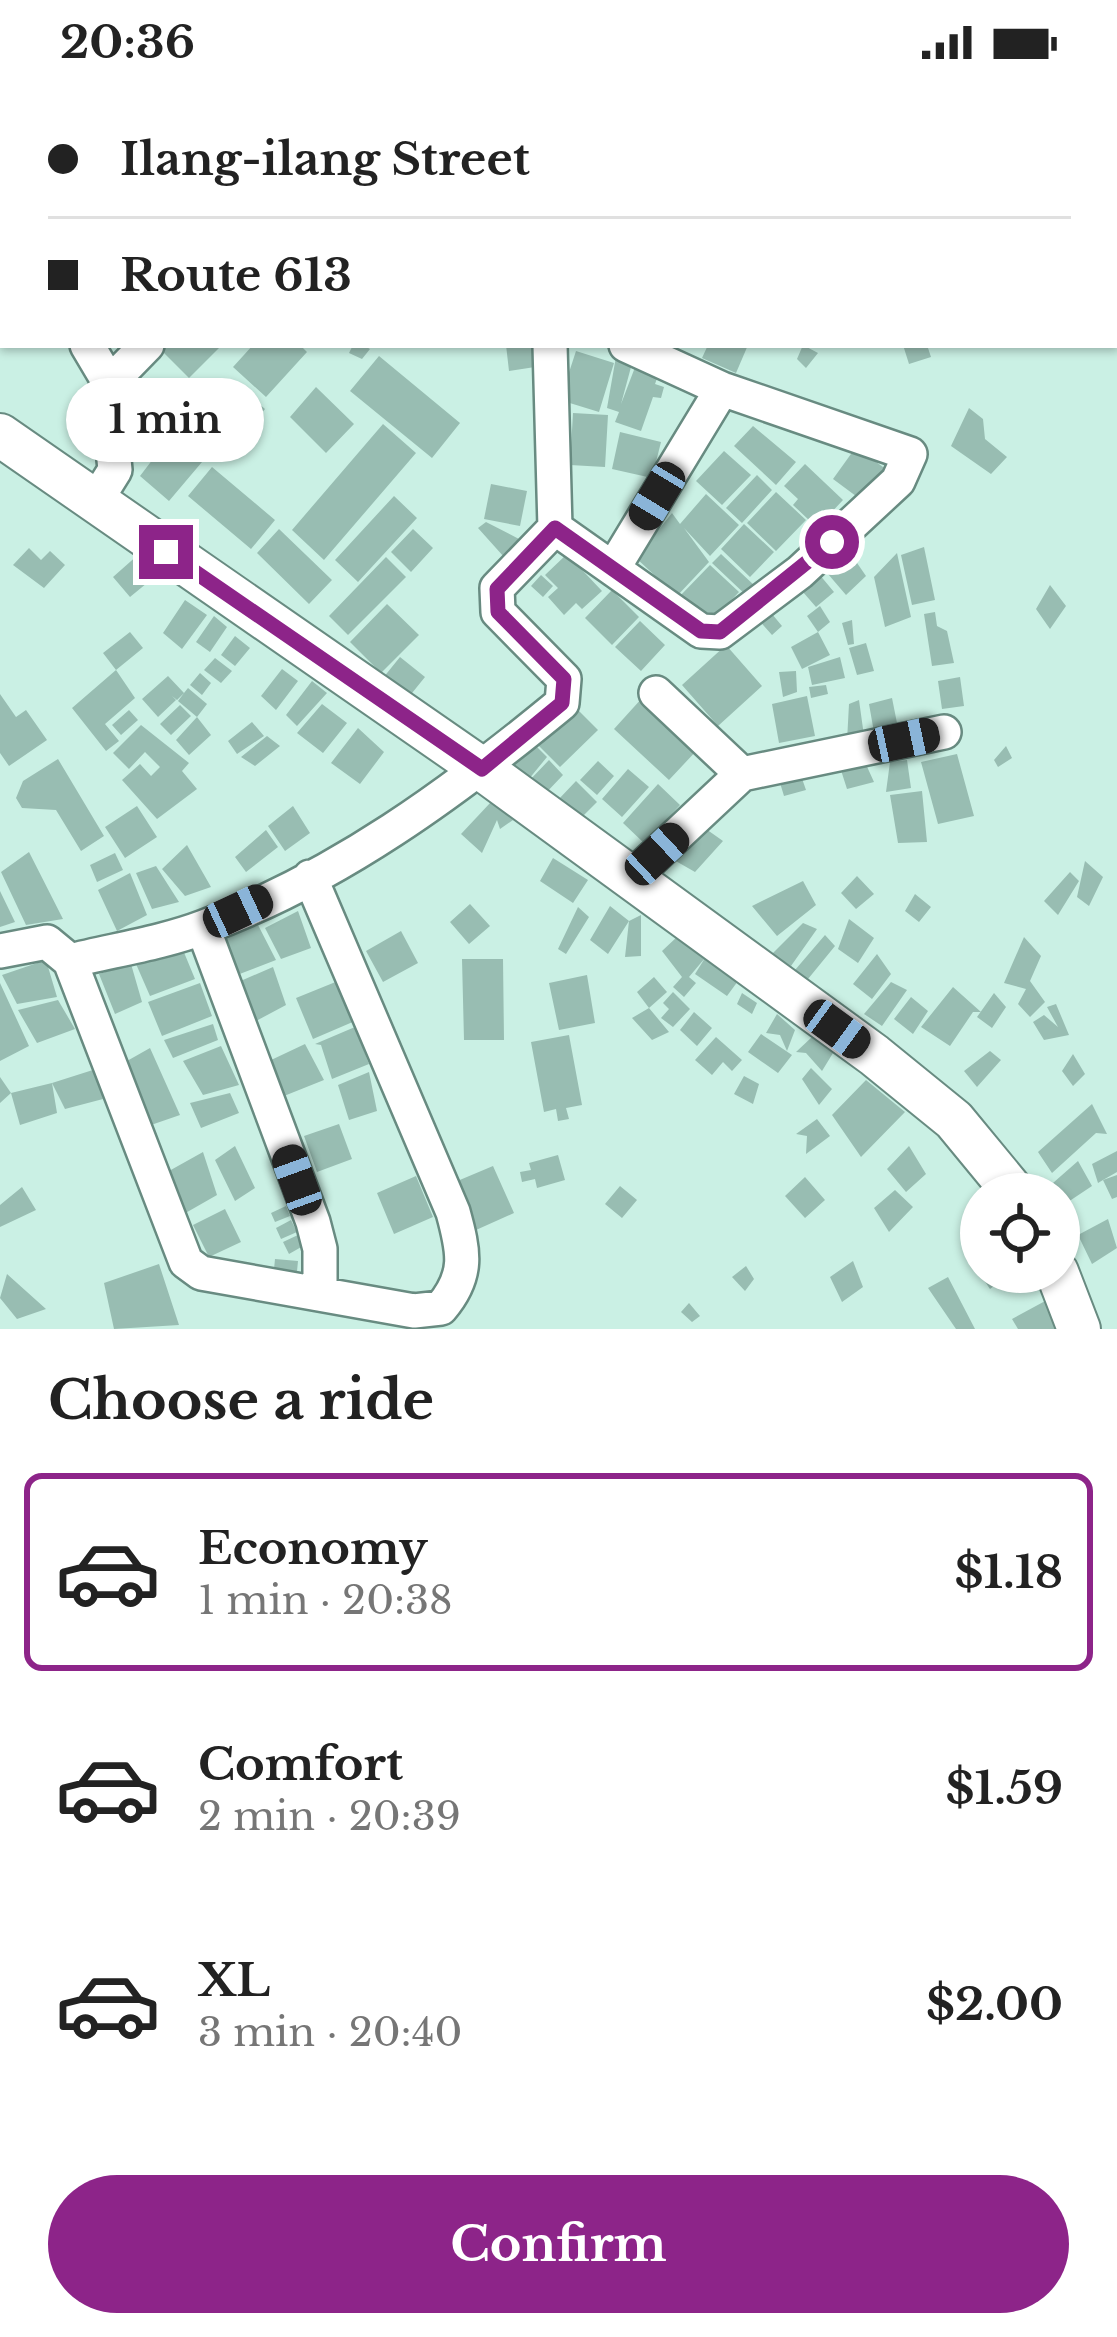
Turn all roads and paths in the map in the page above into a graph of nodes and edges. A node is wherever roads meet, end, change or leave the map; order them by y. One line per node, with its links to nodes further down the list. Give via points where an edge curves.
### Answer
1 (88, 348): 5 (street)
2 (144, 348): 5 (street)
3 (550, 348): 9 (street)
4 (633, 348): 6 (street)
5 (107, 386): 8 (street, via 115,470)
6 (722, 389): 10 (street); 10 (street, via 910,454 898,481 720,632 701,631)
7 (0, 435): 8 (main road)
8 (95, 502): 13 (main road)
9 (555, 528): 10 (street); 13 (street, via 497,589 498,612 564,679 566,691 562,703)
10 (614, 567)
11 (656, 693): 14 (street)
12 (944, 732): 14 (street)
13 (482, 769): 15 (street); 16 (main road)
14 (742, 774): 16 (street)
15 (310, 878): 17 (street); 22 (street, via 465,1257 460,1286 441,1308 414,1311)
16 (629, 880): 20 (main road, via 874,1055 954,1120)
17 (203, 928): 19 (street); 22 (street, via 313,1222)
18 (0, 951): 19 (street, via 47,942)
19 (70, 961): 22 (street, via 187,1262 201,1273)
20 (998, 1173)
21 (1066, 1293): 23 (main road)
22 (320, 1294)
23 (1079, 1329)

